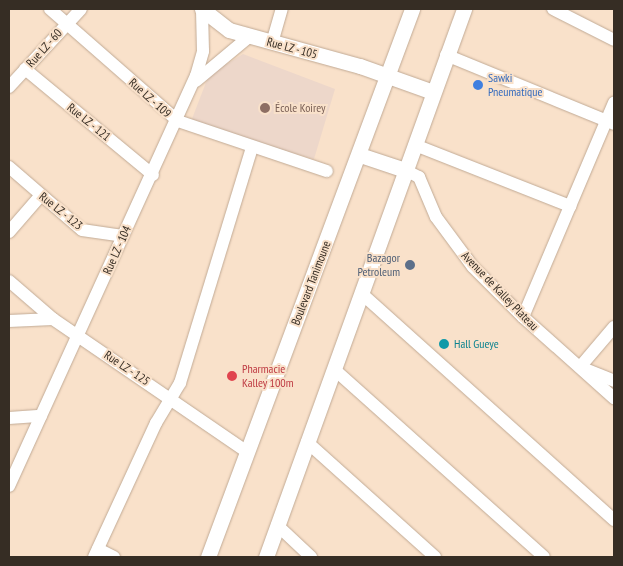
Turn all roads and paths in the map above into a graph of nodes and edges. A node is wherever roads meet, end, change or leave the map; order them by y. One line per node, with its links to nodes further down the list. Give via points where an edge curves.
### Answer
1 (50, 9): 8 (street, Rue LZ - 109)
2 (81, 9): 8 (street, Rue LZ - 60)
3 (202, 9): 9 (main road, Rue LZ - 105, via 229,30); 15 (street, Rue LZ - 104, via 203,51)
4 (282, 9): 11 (street)
5 (412, 9): 14 (main road, Boulevard Tanimoune)
6 (464, 9): 12 (main road)
7 (553, 9): 10 (street)
8 (66, 23): 13 (street, Rue LZ - 60); 19 (street, Rue LZ - 109)
9 (250, 36): 11 (main road, Rue LZ - 105); 15 (street)
10 (614, 40)
11 (272, 43): 14 (main road, Rue LZ - 105)
12 (446, 55): 17 (main road); 20 (street)
13 (25, 69): 16 (street, Rue LZ - 60); 27 (street, Rue LZ - 121)
14 (388, 76): 17 (main road, Rue LZ - 105); 23 (main road, Boulevard Tanimoune)
15 (192, 85): 19 (street, Rue LZ - 104)
16 (9, 87)
17 (433, 92): 21 (main road)
18 (614, 103): 20 (street)
19 (178, 121): 22 (street, Rue LZ - 109); 27 (street, Rue LZ - 104)
20 (611, 122): 29 (street)
21 (415, 145): 25 (main road); 29 (street)
22 (252, 148): 26 (street, Rue LZ - 109); 43 (street, via 203,312 180,383)
23 (360, 155): 25 (main road); 47 (main road, Boulevard Tanimoune)
24 (9, 167): 28 (street, Rue LZ - 123)
25 (405, 170): 33 (main road); 34 (street, Avenue de Kalley Plateau, via 418,177 433,212 451,239)
26 (328, 171)
27 (153, 175): 31 (street, Rue LZ - 104)
28 (41, 195): 30 (street); 31 (street, Rue LZ - 123, via 82,230)
29 (570, 206): 34 (street)
30 (9, 232)
31 (123, 236): 38 (street, Rue LZ - 104)
32 (9, 281): 35 (street, Rue LZ - 125)
33 (361, 293): 40 (main road); 49 (street)
34 (523, 318): 39 (street, Avenue de Kalley Plateau)
35 (53, 319): 36 (street); 38 (street, Rue LZ - 125)
36 (9, 322)
37 (614, 327): 39 (street)
38 (79, 336): 43 (street, Rue LZ - 125); 44 (street, Rue LZ - 104)
39 (580, 367): 41 (street); 42 (street, Avenue de Kalley Plateau)
40 (335, 370): 46 (main road); 57 (street)
41 (614, 380)
42 (614, 398)
43 (171, 399): 47 (street, Rue LZ - 125); 51 (street, via 156,423)
44 (41, 416): 45 (street); 48 (street, Rue LZ - 104)
45 (9, 418)
46 (307, 442): 50 (main road); 56 (street)
47 (247, 452): 53 (main road, Boulevard Tanimoune)
48 (9, 486)
49 (614, 520)
50 (277, 525): 54 (main road); 55 (street)
51 (96, 553): 52 (street)
52 (114, 557)
53 (208, 557)
54 (266, 557)
55 (311, 557)
56 (435, 557)
57 (544, 557)

